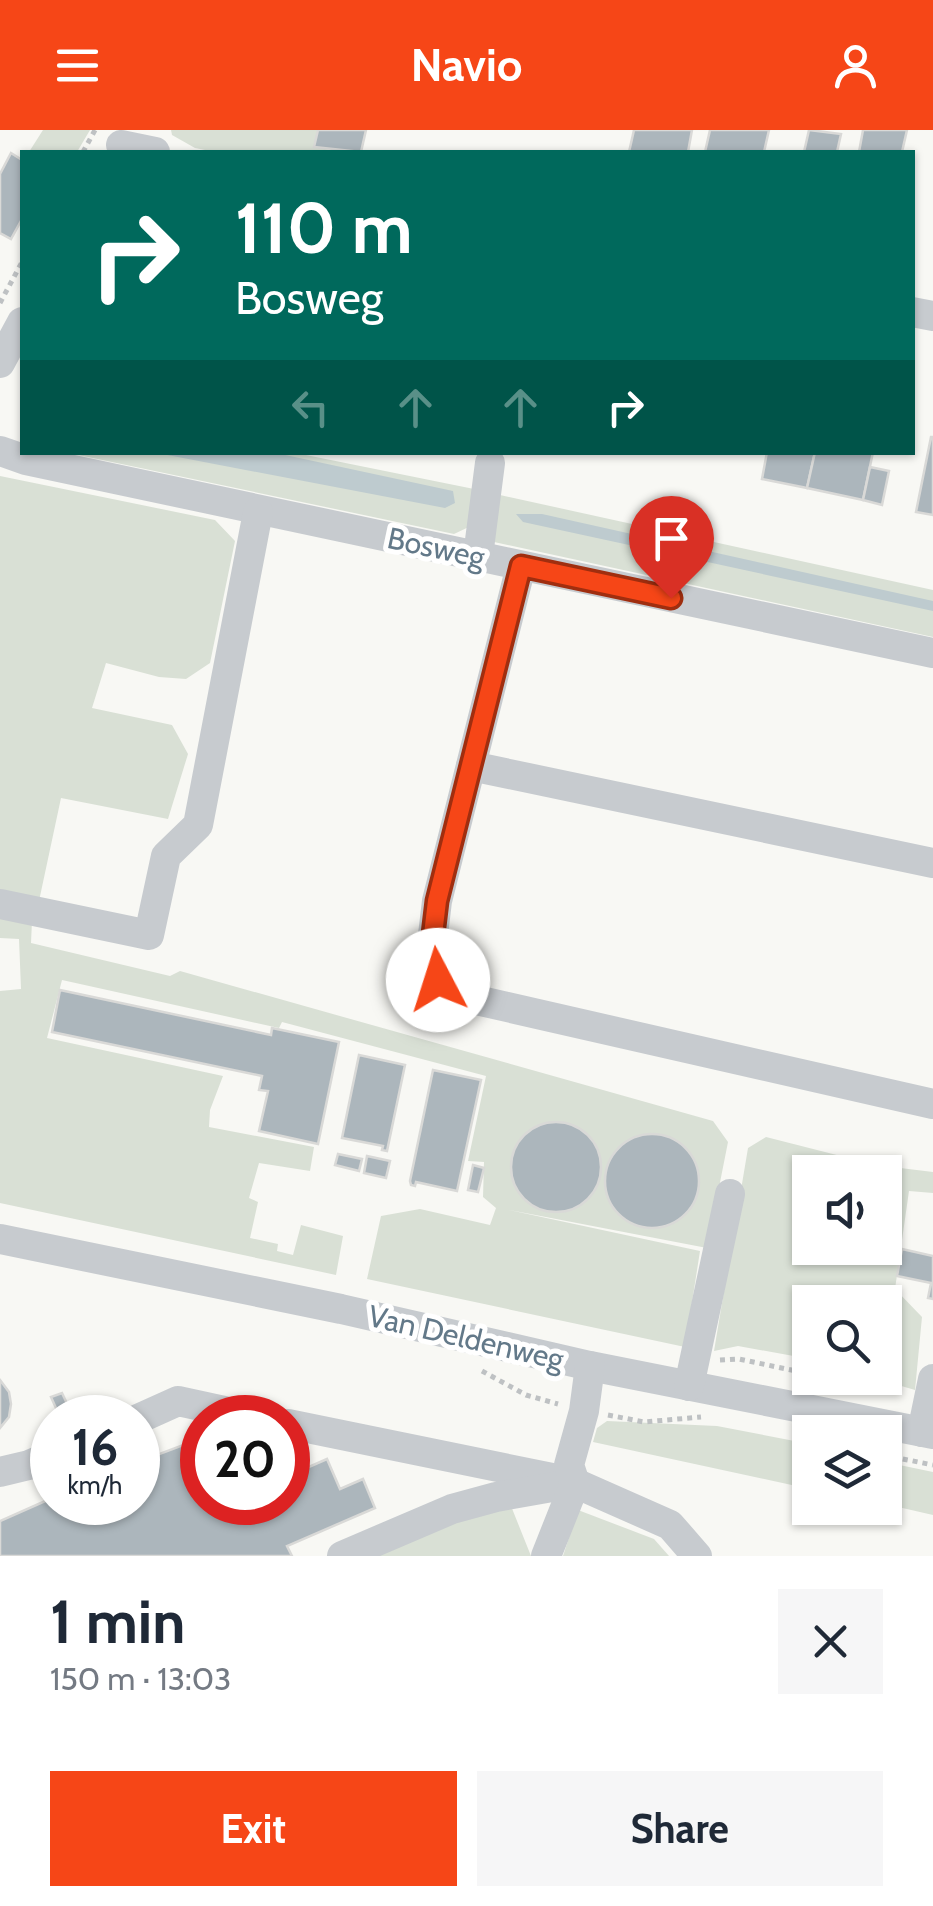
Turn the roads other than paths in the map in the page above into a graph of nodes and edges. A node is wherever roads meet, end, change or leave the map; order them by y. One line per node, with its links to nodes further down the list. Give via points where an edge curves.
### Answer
1 (115, 139): 2 (lane)
2 (149, 150)
3 (20, 326): 4 (lane)
4 (0, 362)
5 (0, 451): 7 (lane, Bosweg)
6 (490, 463): 8 (lane)
7 (258, 512): 8 (lane, Bosweg); 13 (lane, via 198,826 166,856 149,935)
8 (478, 556): 9 (lane, Bosweg)
9 (521, 566): 10 (lane, Bosweg); 11 (lane)
10 (933, 653)
11 (471, 766): 12 (lane); 14 (lane, via 437,901 432,943 438,980 463,997)
12 (933, 863)
13 (0, 904)
14 (933, 1104)
15 (730, 1194): 19 (lane)
16 (0, 1239): 17 (lane, Van Deldenweg)
17 (590, 1366): 19 (lane, Van Deldenweg); 24 (lane, via 569,1465)
18 (933, 1379): 21 (lane)
19 (688, 1386): 21 (lane, Van Deldenweg)
20 (310, 1429): 24 (lane)
21 (927, 1433)
22 (30, 1462): 23 (lane)
23 (0, 1472)
24 (575, 1483): 25 (lane, via 452,1509); 26 (lane); 27 (lane, via 670,1526)
25 (342, 1556)
26 (546, 1556)
27 (697, 1556)

